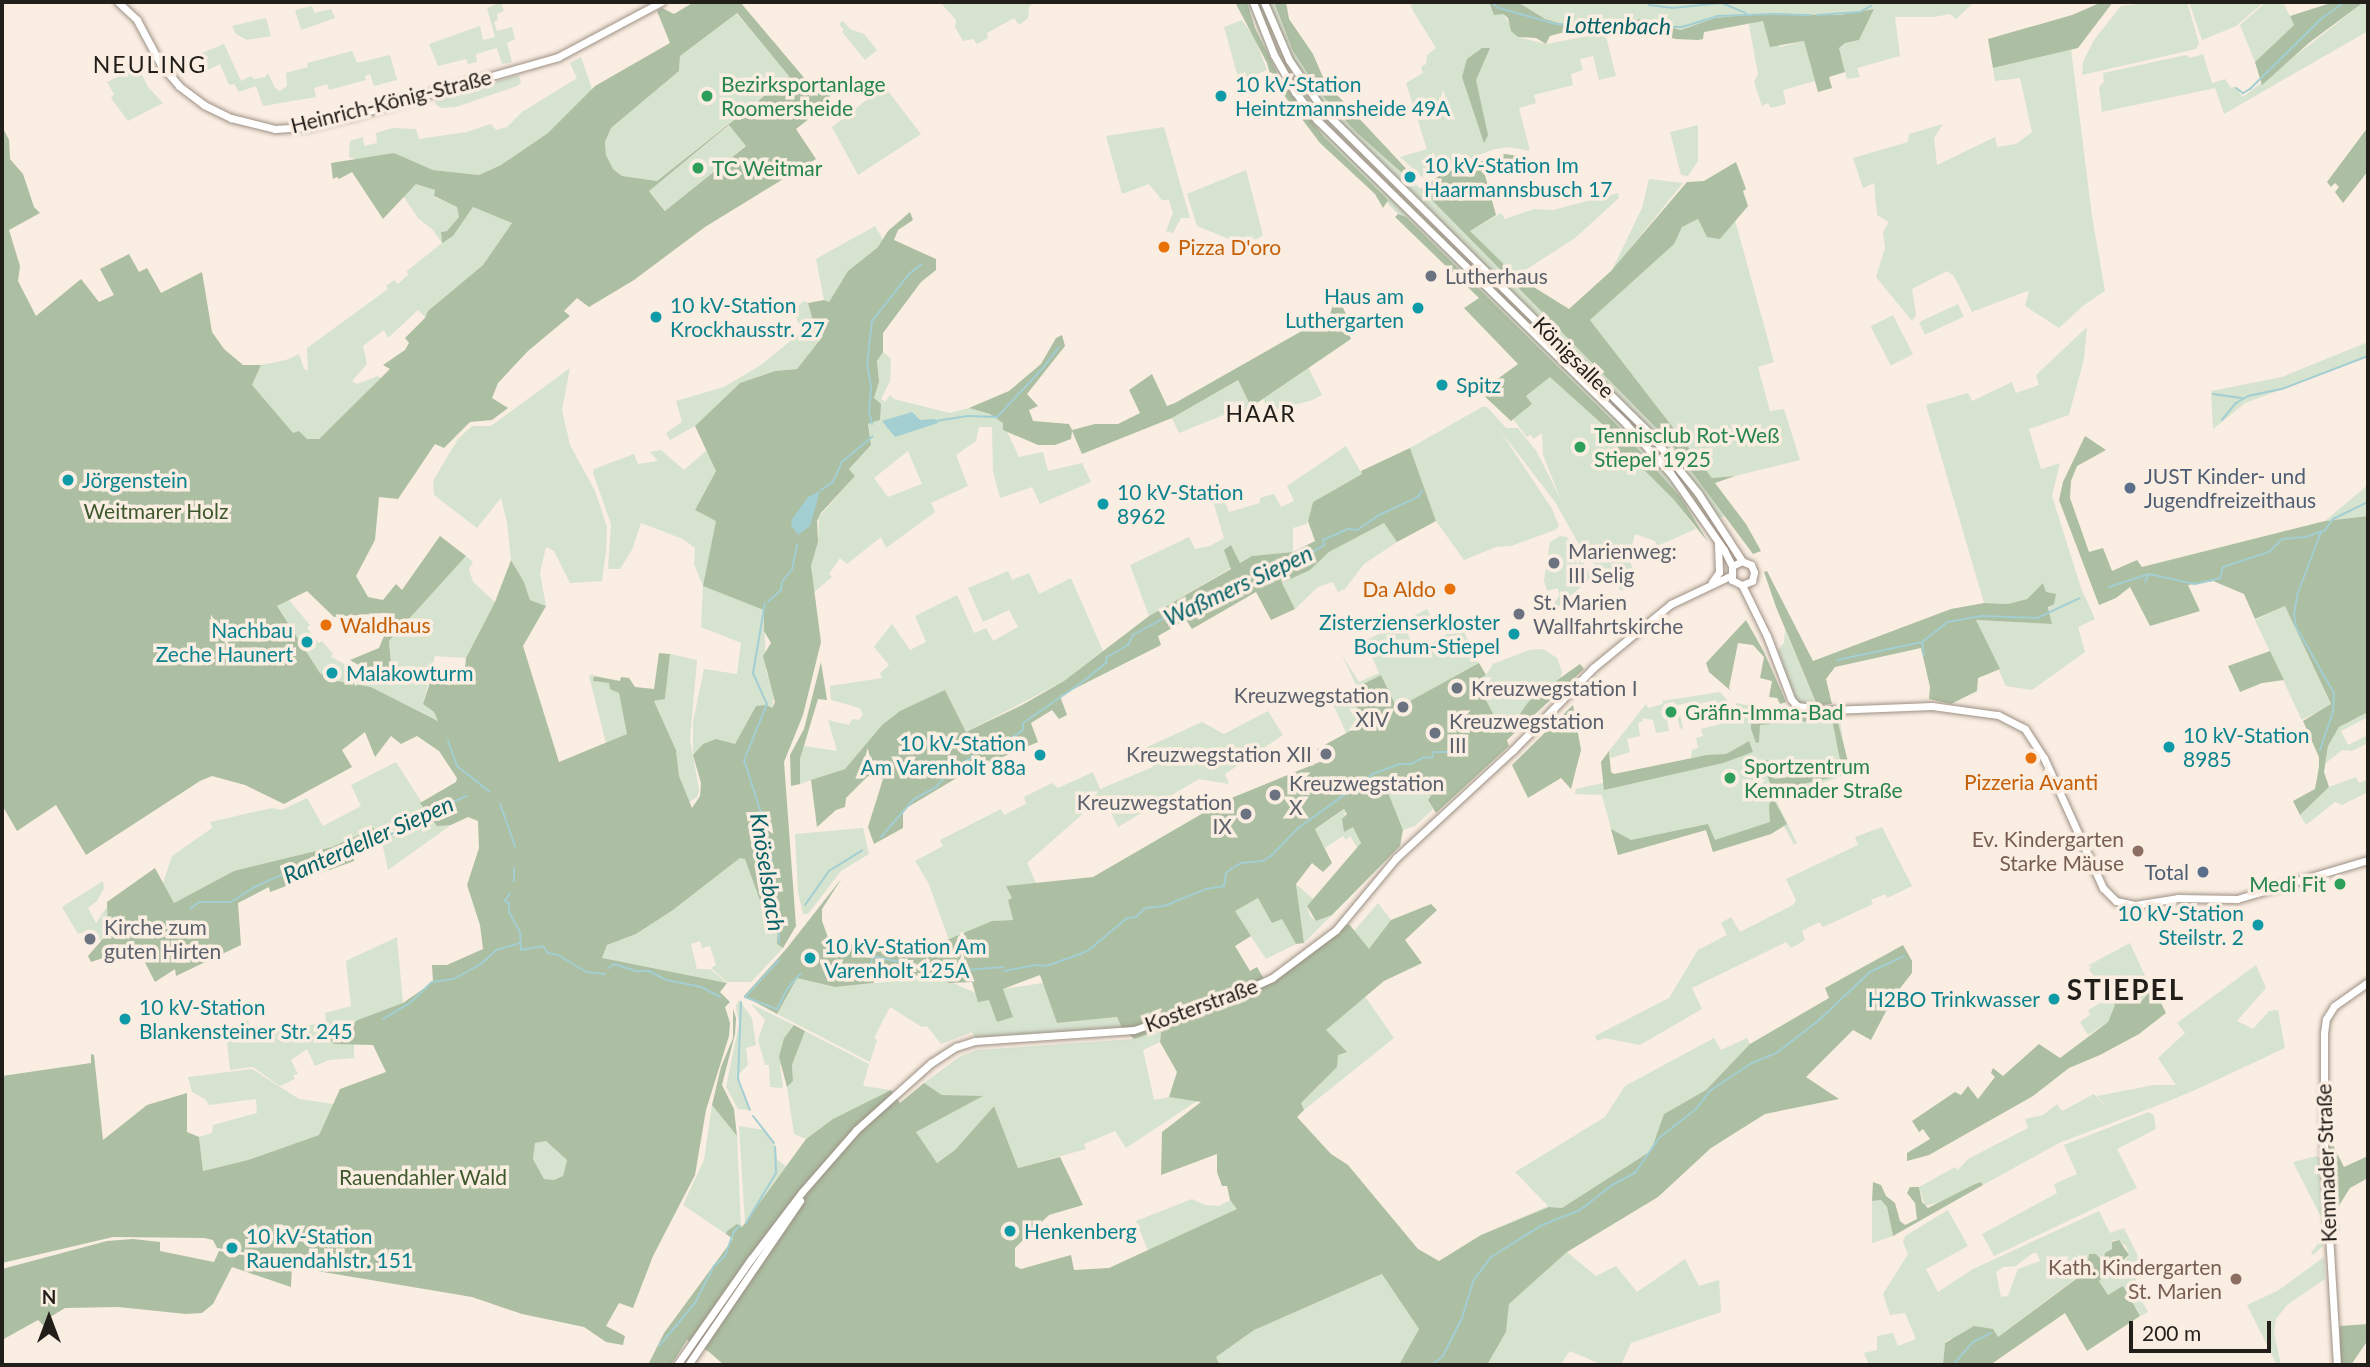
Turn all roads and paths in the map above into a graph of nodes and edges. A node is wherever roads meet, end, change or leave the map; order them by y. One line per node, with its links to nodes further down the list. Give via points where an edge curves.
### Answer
1 (118, 2): 2 (main road, Heinrich-König-Straße, via 137,20 161,65 179,86 231,118 282,129 355,115 558,57)
2 (661, 2)
3 (1253, 2): 5 (main road, Königsallee, via 1277,61 1317,120 1633,431 1671,474)
4 (1264, 2): 6 (main road, Königsallee, via 1289,60 1323,110 1651,435 1698,493)
5 (1717, 540): 7 (main road, Königsallee); 9 (main road, via 1719,567)
6 (1742, 561): 7 (main road); 10 (main road, Königsallee, via 1753,569 1753,578)
7 (1732, 566): 8 (main road)
8 (1731, 578): 9 (main road); 10 (main road); 11 (main road)
9 (1710, 584): 11 (main road)
10 (1745, 584): 12 (main road, Königsallee, via 1797,706 1831,710 1932,706 2014,721 2039,746 2099,879 2109,896 2122,904 2256,894)
11 (1692, 593): 14 (main road, Kosterstraße, via 1648,621 1583,677 1513,750 1396,858 1336,930 1272,978 1134,1030 975,1041 956,1047 877,1110)
12 (2368, 861)
13 (2368, 982): 17 (main road, Kemnader Straße, via 2334,1006 2324,1032 2325,1178)
14 (825, 1166): 15 (main road, Kosterstraße, via 751,1259); 16 (main road, Kosterstraße)
15 (677, 1365)
16 (688, 1365)
17 (2337, 1365)

